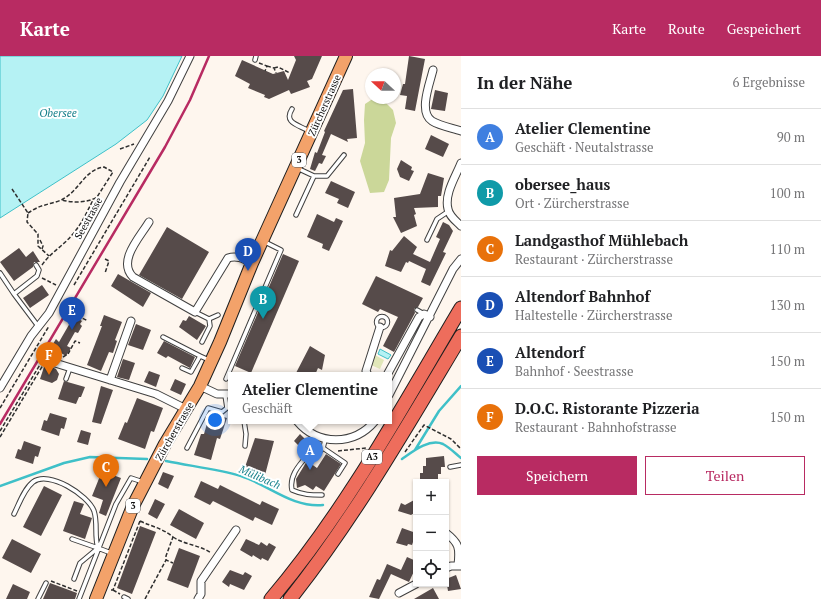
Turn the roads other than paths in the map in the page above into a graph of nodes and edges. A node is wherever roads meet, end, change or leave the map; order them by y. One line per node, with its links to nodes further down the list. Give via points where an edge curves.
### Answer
1 (190, 56): 29 (street, Seestrasse, via 168,101 120,182 49,313)
2 (346, 56): 5 (main road, Zürcherstrasse / 3)
3 (433, 70): 6 (street, via 425,107 426,115 432,121)
4 (292, 109): 5 (lane, via 288,114 289,119)
5 (312, 132): 9 (main road, Zürcherstrasse / 3)
6 (461, 132)
7 (344, 155): 10 (lane, via 327,176)
8 (461, 162): 11 (street, via 447,198)
9 (296, 167): 10 (lane); 16 (main road, Zürcherstrasse / 3)
10 (314, 176): 12 (lane)
11 (448, 211): 14 (street); 15 (lane, via 437,219)
12 (296, 215)
13 (149, 222): 24 (street, via 128,256 127,271 138,280)
14 (461, 226)
15 (427, 240)
16 (262, 241): 18 (main road, Zürcherstrasse / 3); 39 (lane, via 281,250)
17 (461, 258): 26 (street)
18 (252, 263): 24 (street, via 240,257 228,258); 36 (main road, Zürcherstrasse / 3)
19 (36, 264): 21 (lane, via 39,270 37,276)
20 (0, 273): 21 (lane)
21 (14, 294): 29 (lane)
22 (461, 308): 51 (highway, A3)
23 (417, 310): 26 (lane)
24 (195, 312): 27 (lane)
25 (218, 315): 27 (lane)
26 (427, 315): 41 (street, via 419,317); 48 (street)
27 (209, 319): 33 (lane, via 210,326)
28 (131, 321): 45 (street)
29 (38, 326): 46 (street, Seestrasse)
30 (380, 327): 40 (street)
31 (461, 336): 84 (highway, A3, via 373,482 323,556)
32 (163, 337): 34 (lane)
33 (202, 342)
34 (200, 356): 36 (lane); 38 (lane, via 191,372)
35 (44, 360): 37 (street)
36 (211, 361): 47 (main road, Zürcherstrasse / 3)
37 (70, 368): 43 (lane); 45 (street)
38 (182, 368)
39 (229, 372)
40 (366, 372)
41 (389, 372)
42 (228, 374): 44 (lane)
43 (66, 379)
44 (226, 379)
45 (110, 380): 50 (street, via 156,394)
46 (1, 385)
47 (200, 386): 49 (street, via 213,393); 50 (main road, Zürcherstrasse / 3)
48 (392, 390)
49 (228, 394): 58 (lane, via 227,408 222,412 208,408)
50 (186, 409): 63 (main road, Zürcherstrasse / 3)
51 (392, 422)
52 (244, 424): 57 (lane)
53 (300, 424): 56 (street, via 313,435)
54 (371, 424): 56 (street, via 357,435 341,440)
55 (391, 424): 83 (highway, A3, via 347,497)
56 (325, 440): 59 (lane)
57 (245, 446)
58 (187, 448)
59 (323, 448): 62 (lane, via 345,463); 64 (lane, via 314,458 307,456 296,468 291,486 292,490 307,495)
60 (461, 466): 61 (lane)
61 (450, 468)
62 (338, 474)
63 (145, 483): 69 (lane, via 130,478); 70 (main road, Zürcherstrasse / 3)
64 (322, 495)
65 (14, 514): 69 (lane, via 33,482 41,479 63,484 86,500 94,511 95,539)
66 (236, 530): 82 (street, via 201,581 201,594)
67 (449, 535): 71 (street, via 456,541 460,552)
68 (72, 539): 69 (lane)
69 (98, 548): 70 (lane); 73 (lane, via 80,563); 79 (lane)
70 (113, 554): 80 (main road, Zürcherstrasse / 3)
71 (460, 565): 72 (street)
72 (449, 567)
73 (74, 579)
74 (46, 584): 78 (lane)
75 (413, 586): 76 (street)
76 (399, 593)
77 (124, 597): 81 (lane)
78 (38, 599)
79 (79, 599)
80 (96, 599)
81 (128, 599)
82 (198, 599)
83 (271, 599)
84 (290, 599)

